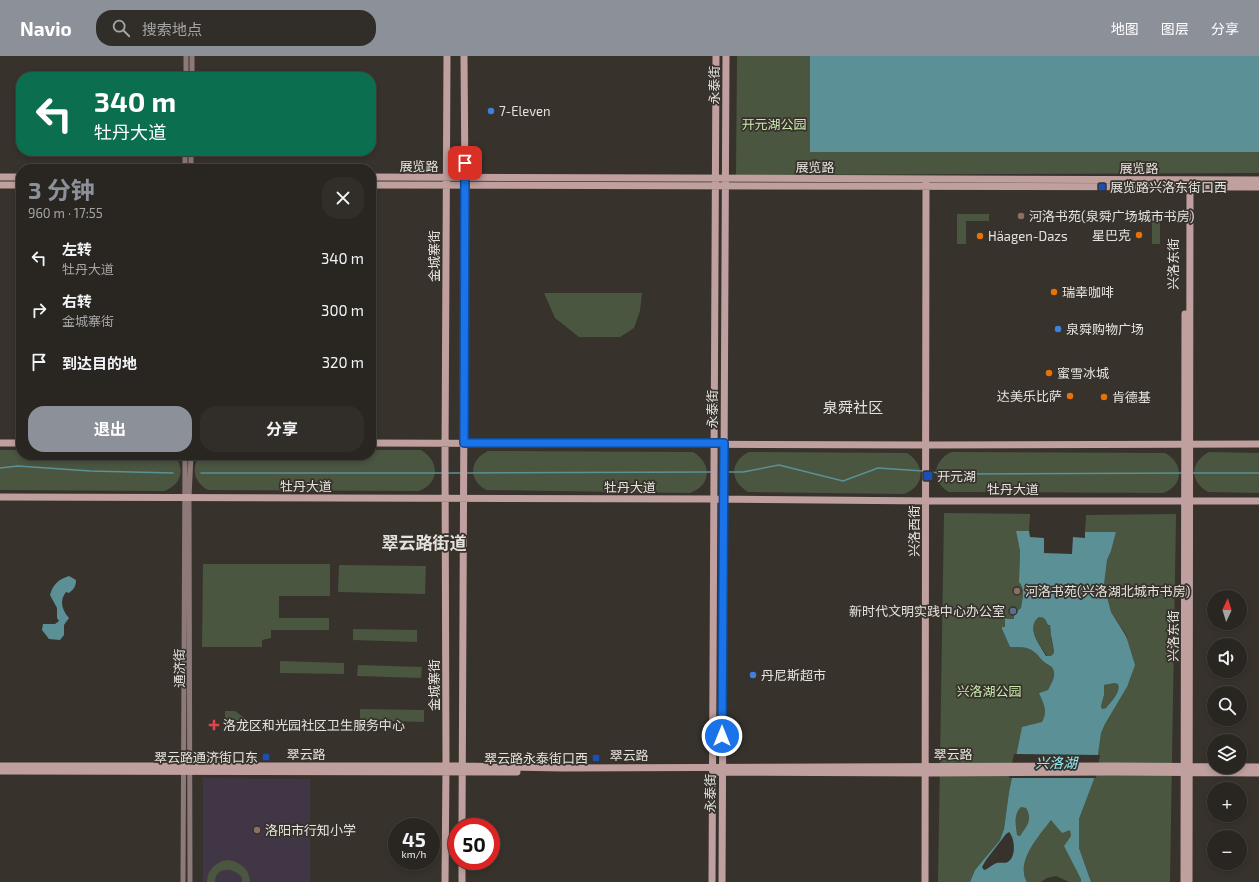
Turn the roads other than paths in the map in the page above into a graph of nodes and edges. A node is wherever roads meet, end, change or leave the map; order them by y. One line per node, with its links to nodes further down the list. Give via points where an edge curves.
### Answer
1 (186, 56): 7 (street)
2 (192, 56): 8 (street)
3 (447, 56): 13 (main road, 金城寨街)
4 (464, 56): 14 (main road)
5 (716, 56): 15 (main road, 永泰街)
6 (726, 56): 16 (main road, 永泰街)
7 (186, 72)
8 (192, 72)
9 (0, 177): 10 (main road)
10 (16, 177)
11 (376, 178): 13 (main road, 展览路)
12 (1259, 180): 21 (main road, 展览路)
13 (447, 181): 14 (main road, 展览路); 20 (main road, 展览路); 26 (main road, 金城寨街)
14 (465, 181): 15 (main road, 展览路); 27 (main road)
15 (716, 182): 16 (main road, 展览路); 28 (main road, 永泰街)
16 (726, 182): 17 (main road, 展览路); 29 (main road, 永泰街)
17 (929, 183): 21 (main road, 展览路); 32 (main road, 兴洛西街)
18 (0, 185): 19 (main road)
19 (16, 185)
20 (376, 185)
21 (1188, 185): 22 (main road, 展览路); 30 (main road, 兴洛东街)
22 (1259, 188)
23 (0, 443): 24 (main road)
24 (16, 443)
25 (376, 443): 26 (main road)
26 (445, 443): 27 (main road); 37 (main road, 金城寨街)
27 (464, 443): 28 (main road); 38 (main road)
28 (714, 443): 29 (main road); 39 (main road, 永泰街)
29 (724, 443): 32 (main road); 40 (main road, 永泰街)
30 (1187, 444): 31 (main road); 32 (main road); 41 (main road, 兴洛东街)
31 (1259, 444)
32 (929, 445): 42 (main road, 兴洛西街)
33 (185, 460): 36 (street, 通济街)
34 (191, 460): 36 (street, 通济街)
35 (0, 497): 36 (main road, 牡丹大道)
36 (187, 498): 37 (main road, 牡丹大道); 45 (street, 通济街)
37 (445, 498): 38 (main road, 牡丹大道); 47 (main road, 金城寨街)
38 (463, 498): 39 (main road, 牡丹大道); 48 (main road)
39 (714, 499): 40 (main road, 牡丹大道); 49 (main road, 永泰街)
40 (724, 499): 42 (main road, 牡丹大道); 50 (main road, 永泰街)
41 (1187, 500): 42 (main road, 牡丹大道); 43 (main road, 牡丹大道); 52 (main road, 兴洛东街)
42 (928, 501): 51 (main road, 兴洛西街)
43 (1259, 501)
44 (0, 766): 45 (main road, 翠云路)
45 (186, 768): 47 (main road, 翠云路); 53 (main road, 翠云路); 57 (street, 通济街); 58 (street, 通济街)
46 (1259, 768): 52 (main road, 翠云路)
47 (446, 769): 48 (main road, 翠云路); 59 (main road, 金城寨街)
48 (462, 769): 49 (main road, 翠云路); 55 (main road)
49 (713, 770): 50 (main road, 翠云路); 61 (main road, 永泰街)
50 (722, 770): 51 (main road, 翠云路); 62 (main road, 永泰街)
51 (928, 770): 52 (main road, 翠云路); 63 (main road, 兴洛西街); 64 (main road, 兴洛西街)
52 (1187, 770): 54 (main road, 翠云路); 65 (main road, 兴洛东街); 66 (main road, 兴洛东街)
53 (0, 771)
54 (1259, 773)
55 (462, 818)
56 (462, 870): 60 (main road)
57 (183, 882)
58 (190, 882)
59 (445, 882)
60 (462, 882)
61 (712, 882)
62 (722, 882)
63 (925, 882)
64 (930, 882)
65 (1184, 882)
66 (1189, 882)

